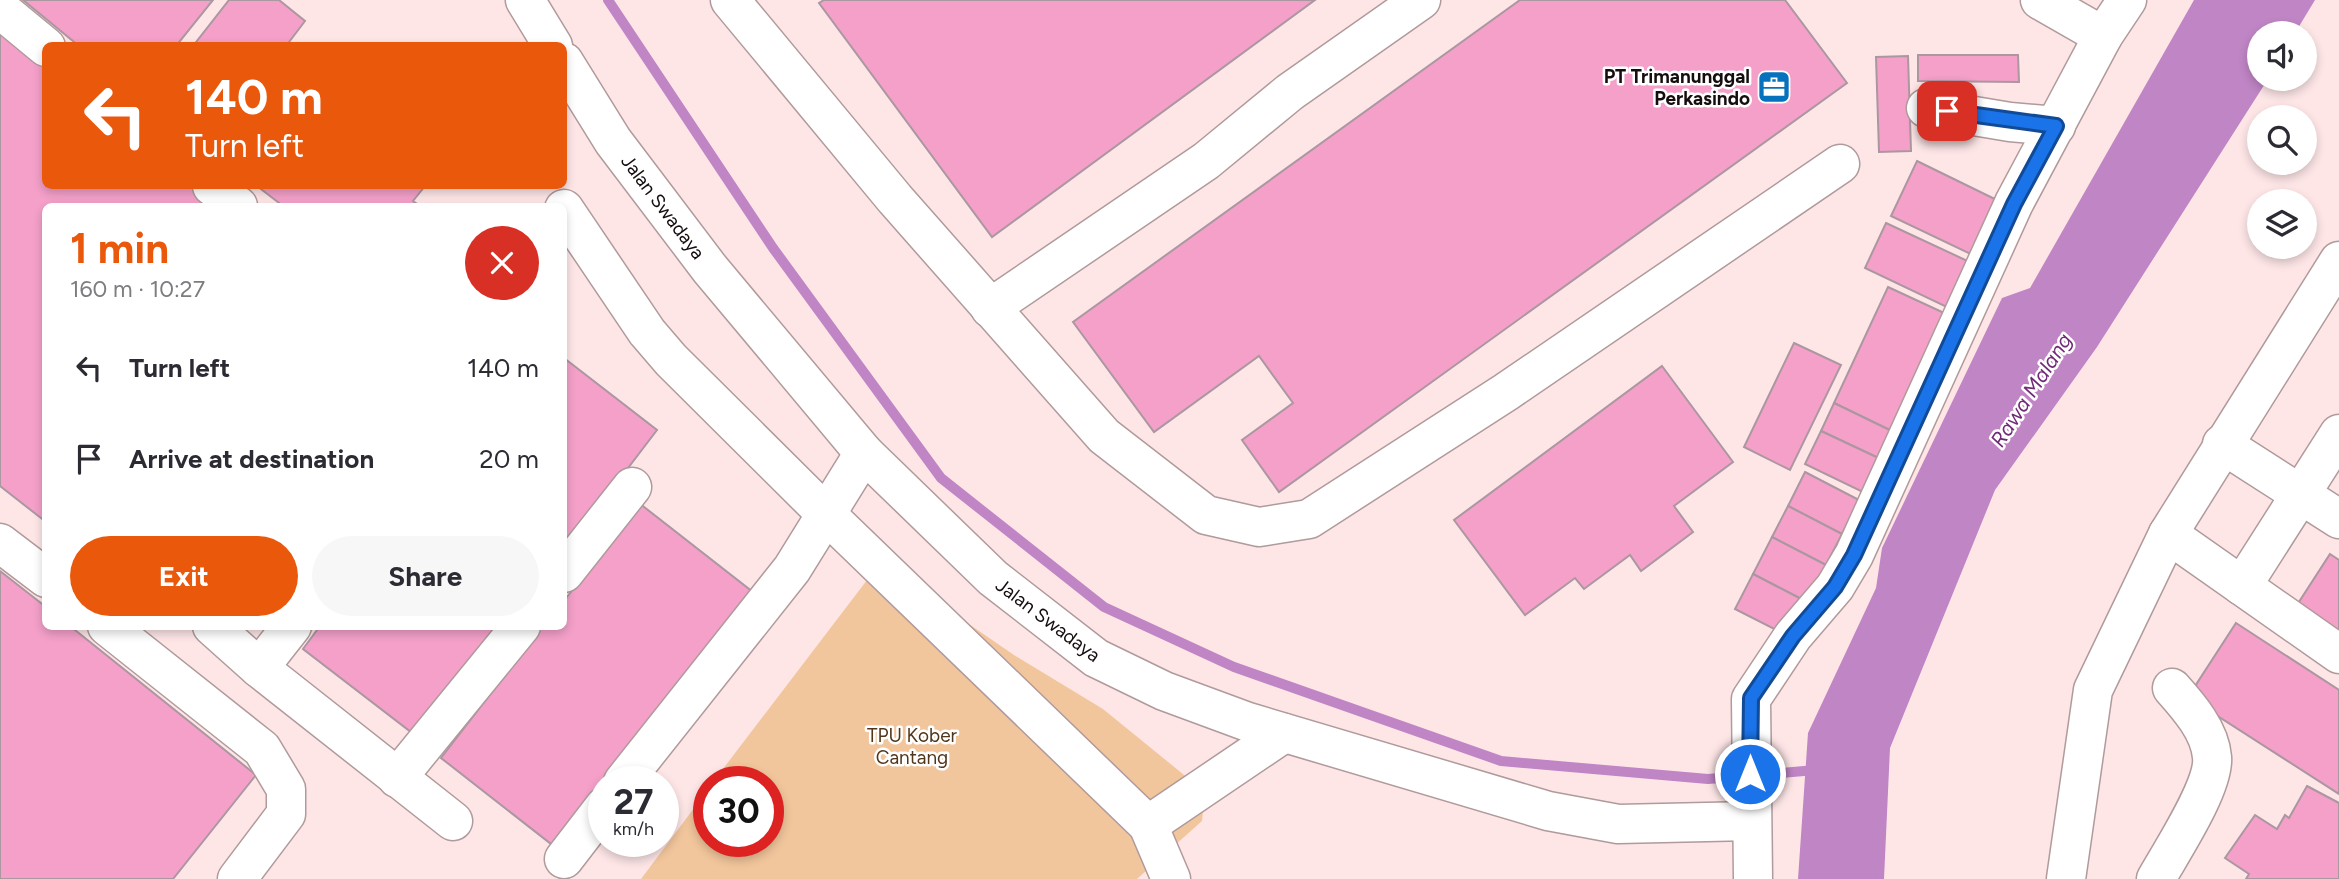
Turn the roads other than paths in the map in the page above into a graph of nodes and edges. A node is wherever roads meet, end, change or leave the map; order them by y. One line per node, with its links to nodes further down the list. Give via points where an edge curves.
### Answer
1 (730, 0): 16 (street)
2 (1421, 0): 16 (street, via 1290,92 1206,161)
3 (2040, 0): 6 (street)
4 (2127, 0): 6 (street)
5 (0, 9): 7 (street)
6 (2103, 36): 10 (street)
7 (42, 44)
8 (567, 67): 19 (street, Jalan Swadaya, via 613,141 710,269)
9 (1926, 108): 10 (street)
10 (2056, 126): 39 (street, via 2014,204 1854,555 1751,698)
11 (1840, 164): 16 (street, via 1506,392 1309,519 1259,527 1206,516 1104,436)
12 (216, 189): 13 (street)
13 (234, 203)
14 (567, 214): 22 (street, via 671,360)
15 (2339, 261): 18 (street)
16 (990, 308)
17 (2339, 434): 21 (street)
18 (2222, 444): 21 (street); 24 (street)
19 (864, 453): 22 (street); 36 (street, Jalan Swadaya, via 993,578 1096,658 1164,691)
20 (632, 487): 26 (street)
21 (2300, 494): 23 (street); 28 (street)
22 (827, 515): 37 (street, via 792,569); 41 (street)
23 (2339, 519)
24 (2168, 534): 28 (street); 44 (street, via 2093,690)
25 (0, 542): 27 (street)
26 (567, 569)
27 (42, 575)
28 (2242, 586): 33 (street)
29 (112, 630): 45 (street, via 262,749 286,789 286,814)
30 (217, 630): 34 (street)
31 (289, 630): 34 (street)
32 (518, 630): 38 (street)
33 (2339, 654)
34 (260, 668): 38 (street)
35 (2172, 688): 48 (street, via 2194,712 2213,758 2204,793)
36 (1284, 733): 39 (street, Jalan Swadaya, via 1548,811 1618,824); 41 (street)
37 (636, 766)
38 (397, 778): 40 (street)
39 (1751, 810): 47 (street)
40 (453, 821)
41 (1148, 825): 46 (street)
42 (588, 828): 43 (street)
43 (564, 859)
44 (2069, 876)
45 (237, 879)
46 (1171, 879)
47 (1753, 879)
48 (2156, 879)

